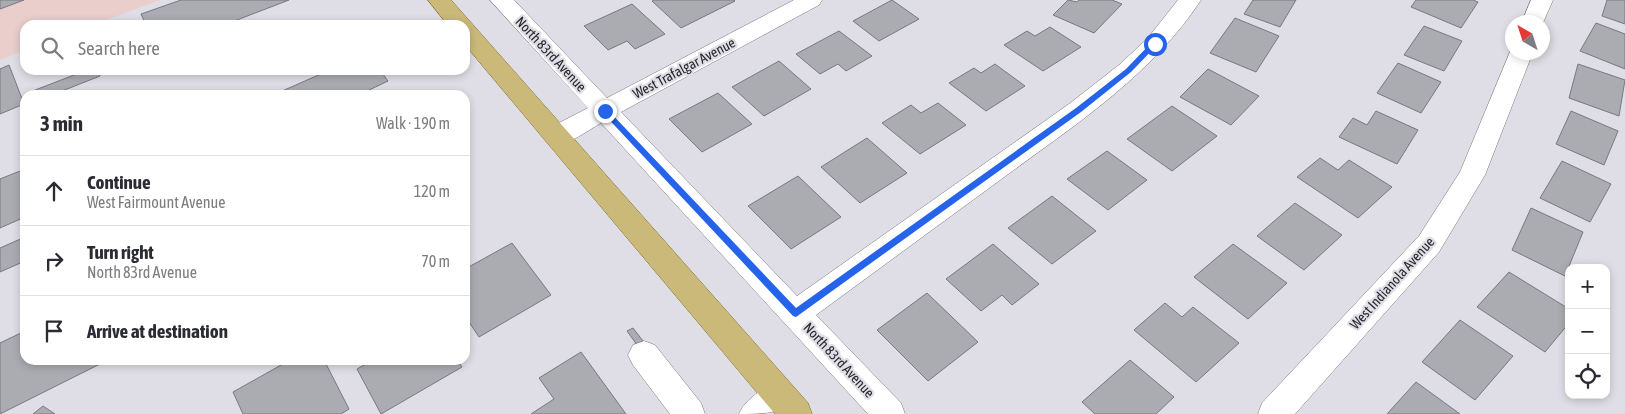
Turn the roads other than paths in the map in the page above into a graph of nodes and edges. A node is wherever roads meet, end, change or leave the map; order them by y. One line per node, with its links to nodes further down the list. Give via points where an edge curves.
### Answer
1 (439, 0): 7 (main road)
2 (501, 0): 10 (street, North 83rd Avenue)
3 (811, 0): 10 (street, West Trafalgar Avenue)
4 (1190, 0): 12 (street, via 1155,44 1128,71)
5 (1542, 0): 6 (street)
6 (1536, 15)
7 (457, 20)
8 (470, 36): 11 (main road)
9 (1518, 60): 17 (street, West Indianola Avenue, via 1472,175 1429,244)
10 (605, 111): 11 (street, West Trafalgar Avenue); 12 (street, North 83rd Avenue)
11 (556, 136): 14 (main road)
12 (796, 313): 16 (street, North 83rd Avenue)
13 (644, 355): 15 (street)
14 (777, 408)
15 (689, 414)
16 (889, 414)
17 (1274, 414)

